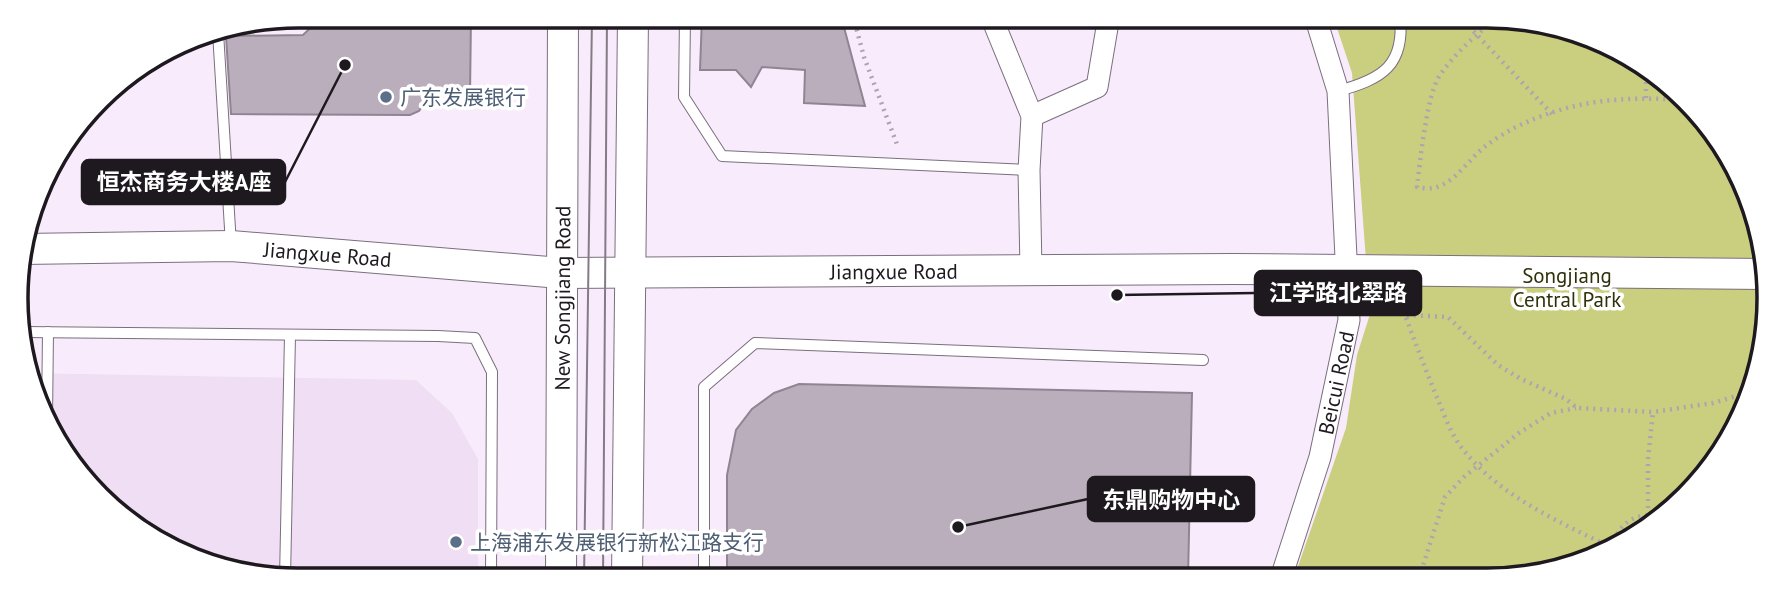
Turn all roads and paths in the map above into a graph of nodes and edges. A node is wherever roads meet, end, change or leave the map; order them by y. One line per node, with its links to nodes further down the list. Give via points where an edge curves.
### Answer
1 (564, 28): 26 (main road, New Songjiang Road)
2 (633, 28): 25 (main road)
3 (685, 28): 19 (lane, via 684,97 722,156)
4 (856, 28): 19 (path)
5 (996, 28): 18 (street)
6 (1107, 28): 18 (street, via 1097,87)
7 (1319, 28): 14 (street, Beicui Road)
8 (1401, 28): 14 (lane, via 1391,67 1367,83)
9 (1470, 28): 11 (path)
10 (1484, 28): 11 (path)
11 (1476, 34): 17 (path); 17 (path, via 1438,77 1416,187 1434,188 1456,175 1486,145)
12 (218, 40): 21 (lane)
13 (1646, 80): 15 (path)
14 (1338, 91): 24 (street, Beicui Road)
15 (1646, 97): 16 (path); 17 (path, via 1604,99)
16 (1669, 99)
17 (1552, 114)
18 (1032, 116): 20 (street)
19 (904, 164): 20 (lane)
20 (1029, 170): 23 (street)
21 (231, 246): 22 (main road, Jiangxue Road); 26 (main road, Jiangxue Road)
22 (32, 249)
23 (1031, 269): 24 (main road, Jiangxue Road); 25 (main road, Jiangxue Road)
24 (1346, 269): 27 (main road, Jiangxue Road); 45 (street, Beicui Road, via 1349,320 1320,457)
25 (630, 270): 26 (main road, Jiangxue Road); 43 (main road)
26 (561, 272): 42 (main road, New Songjiang Road)
27 (1756, 274)
28 (30, 332): 29 (lane)
29 (48, 332): 30 (lane); 33 (lane)
30 (290, 335): 40 (lane); 41 (lane, via 475,338 492,372)
31 (1203, 360): 44 (lane, via 755,343 704,387)
32 (1738, 395): 35 (path)
33 (47, 397)
34 (1577, 408): 35 (path); 39 (path, via 1566,398 1498,365 1448,317 1405,315 1446,420 1463,450 1522,501); 46 (path, via 1551,413 1519,433 1451,490)
35 (1653, 412): 37 (path)
36 (1647, 515): 38 (path, via 1638,516)
37 (1648, 515)
38 (1618, 534)
39 (1600, 542)
40 (285, 567)
41 (491, 568)
42 (561, 568)
43 (627, 568)
44 (704, 568)
45 (1284, 568)
46 (1422, 568)

